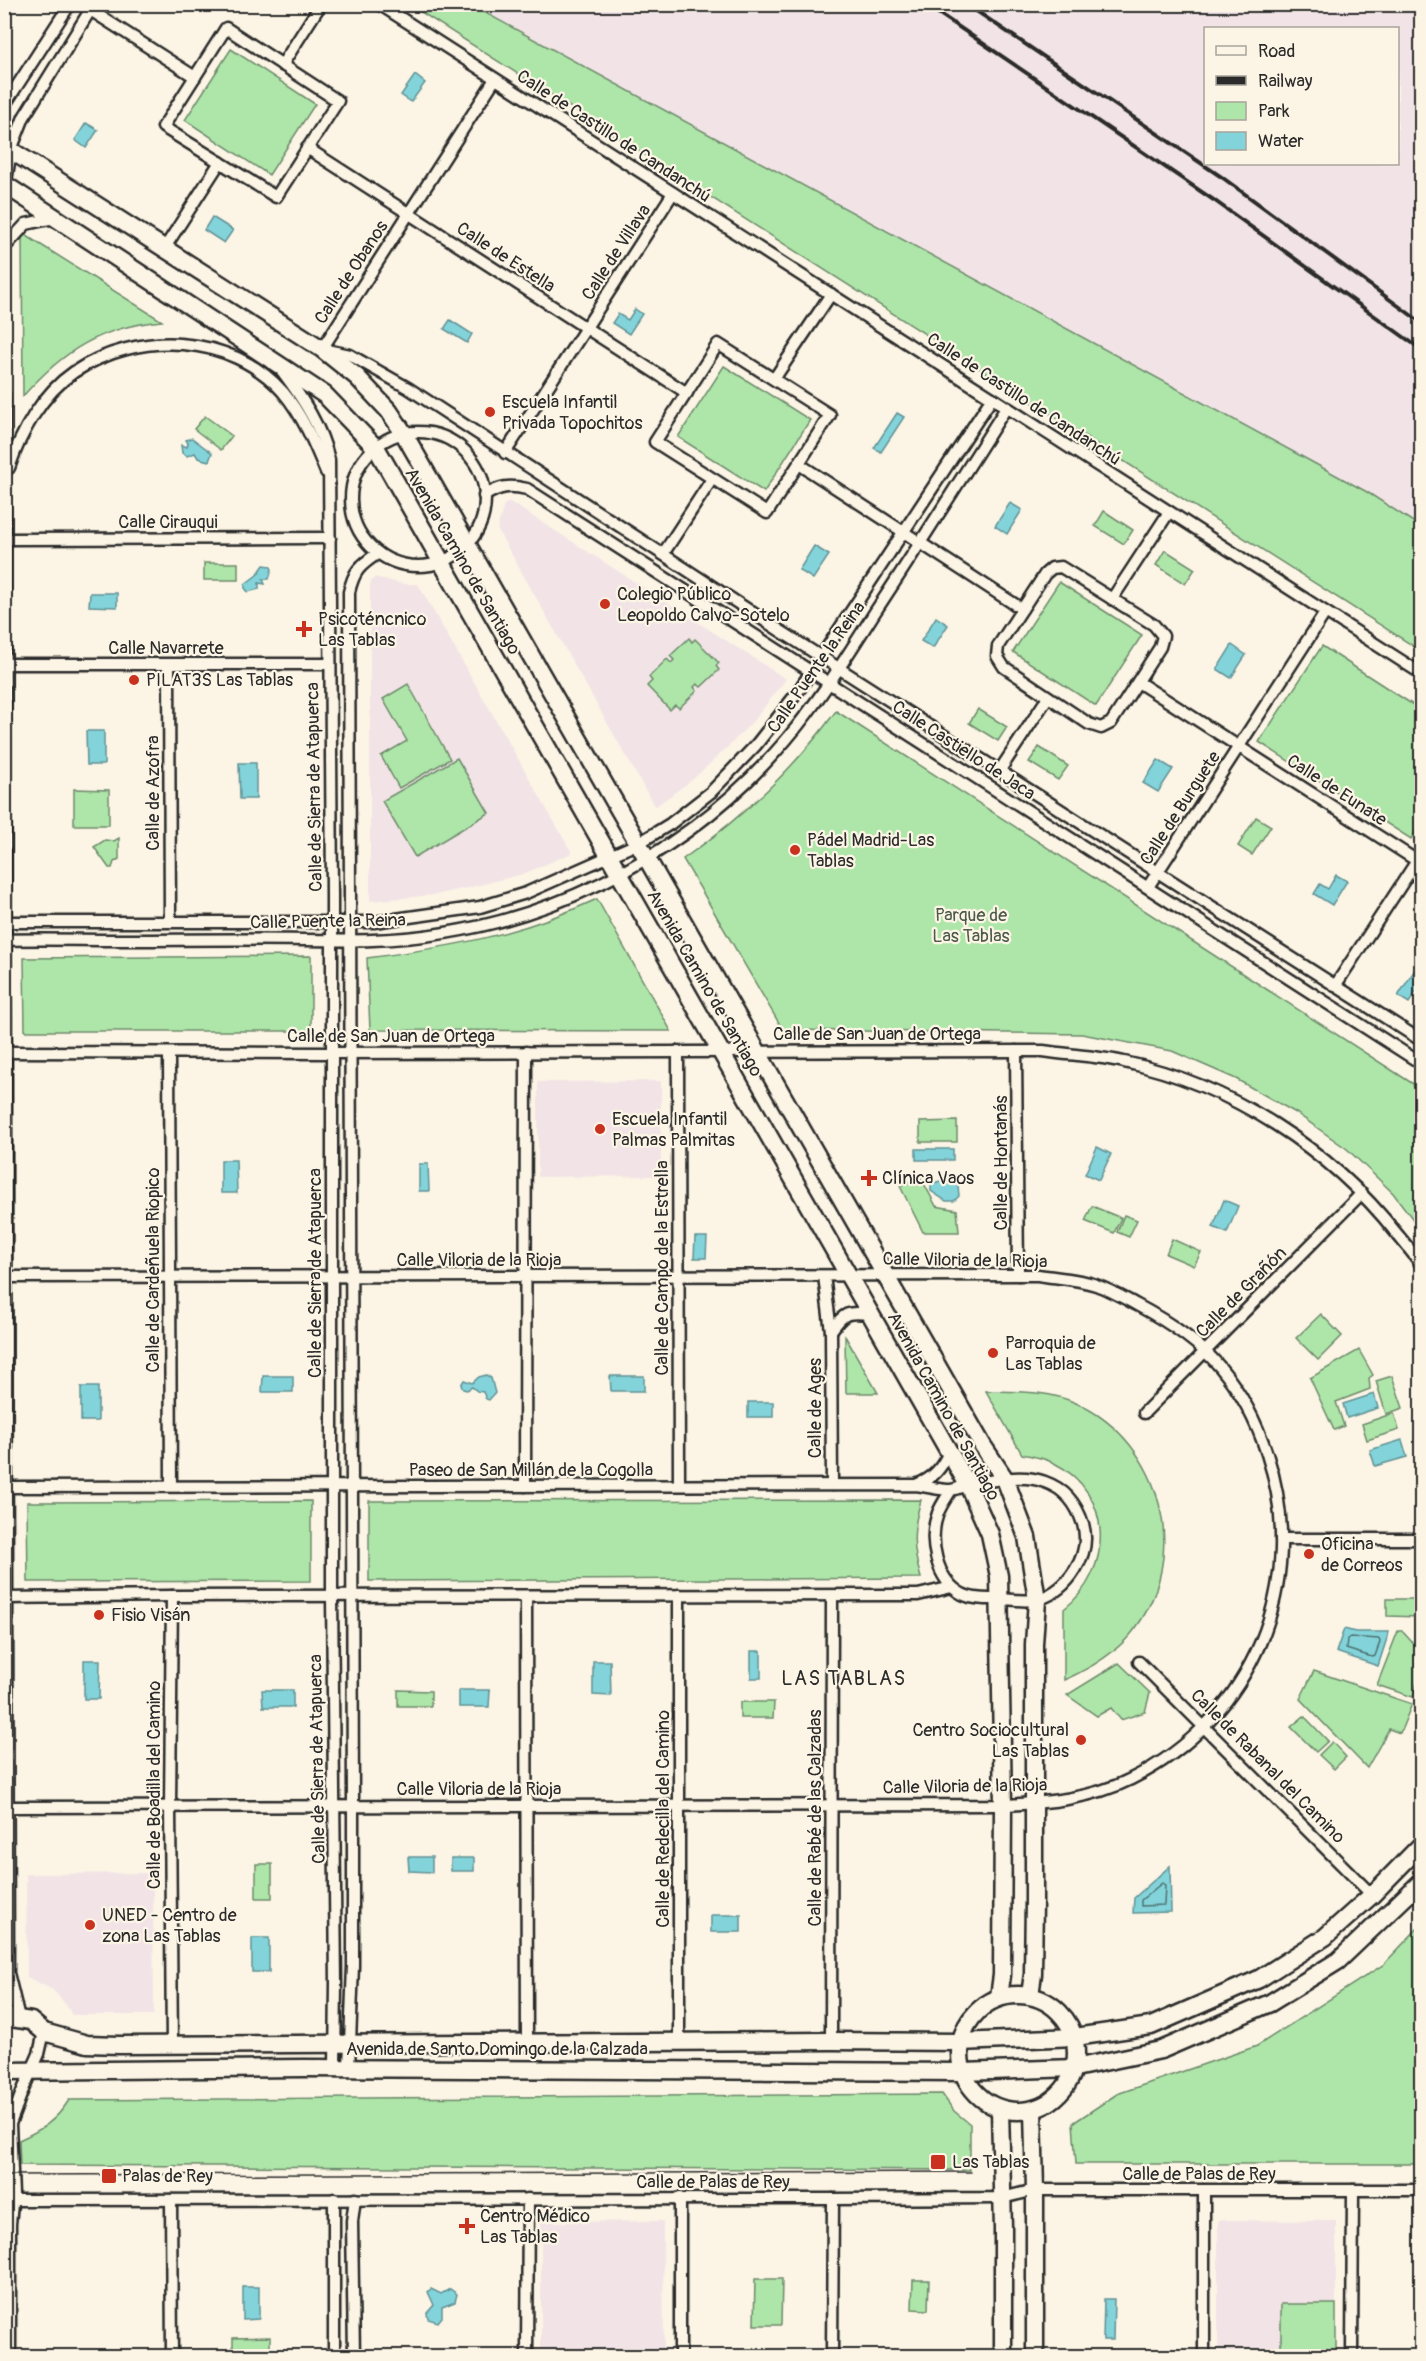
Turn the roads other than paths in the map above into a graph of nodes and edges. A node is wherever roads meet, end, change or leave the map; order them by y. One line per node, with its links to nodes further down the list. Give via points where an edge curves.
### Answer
1 (70, 4): 8 (street)
2 (321, 4): 5 (street)
3 (379, 4): 7 (street, Calle de Castillo de Candanchú)
4 (88, 6): 6 (street); 9 (street)
5 (282, 64): 6 (street, via 226,28); 10 (street, via 338,100)
6 (195, 76): 11 (street, via 163,127)
7 (495, 79): 13 (street, Calle de Castillo de Candanchú); 15 (street, Calle de Obanos)
8 (4, 106)
9 (8, 148): 12 (street); 18 (street, Avenida Camino de Santiago)
10 (307, 148): 11 (street, via 276,197); 15 (street, Calle de Obanos)
11 (220, 162): 18 (street)
12 (5, 185): 14 (street); 16 (street, Avenida Camino de Santiago)
13 (673, 193): 19 (street, Calle de Castillo de Candanchú); 20 (street, Calle de Villava)
14 (4, 194)
15 (408, 213): 20 (street, Calle de Estella); 21 (street, Calle de Obanos)
16 (54, 218): 17 (street, via 26,224); 22 (street, Avenida Camino de Santiago)
17 (4, 248)
18 (164, 249): 21 (street, Avenida Camino de Santiago)
19 (831, 294): 23 (street); 26 (street, Calle de Castillo de Candanchú)
20 (586, 328): 24 (street, Calle de Villava); 31 (street, Calle de Villava)
21 (322, 349): 28 (street, Avenida Camino de Santiago, via 357,377); 31 (street, Calle Castiello de Jaca, via 350,355)
22 (275, 361): 30 (street, Avenida Camino de Santiago, via 325,394); 34 (street, Calle de Sierra de Atapuerca, via 317,423 329,460)
23 (774, 380): 24 (street, via 718,344); 32 (street, via 830,415)
24 (687, 393): 35 (street, via 656,442)
25 (4, 394): 33 (street)
26 (992, 398): 27 (street, Calle de Castillo de Candanchú); 38 (street, Calle Puente la Reina)
27 (1006, 408): 37 (street, Calle de Castillo de Candanchú); 41 (street, Calle Puente la Reina)
28 (403, 432): 29 (street, Calle Castiello de Jaca, via 421,431); 30 (street); 42 (street, Avenida Camino de Santiago)
29 (446, 437): 31 (street, Calle Castiello de Jaca, via 466,436); 36 (street, via 476,466)
30 (377, 449): 43 (street, via 362,463 349,502 357,531); 45 (street, Avenida Camino de Santiago)
31 (505, 453): 44 (street, Calle Castiello de Jaca)
32 (799, 464): 35 (street, via 767,513); 38 (street)
33 (6, 477): 34 (street, Calle de Sierra de Atapuerca, via 17,444 39,407 73,373 98,358 127,348 178,343 206,347 233,357 282,390 311,434); 40 (street)
34 (328, 477): 39 (street, Calle de Sierra de Atapuerca)
35 (712, 478): 44 (street)
36 (484, 496): 42 (street, via 481,522); 54 (street, Calle Castiello de Jaca, via 511,485 527,489)
37 (1169, 512): 46 (street); 48 (street, Calle de Castillo de Candanchú)
38 (903, 531): 41 (street); 49 (street, Calle Puente la Reina)
39 (330, 538): 40 (street, Calle Cirauqui); 51 (street, Calle de Sierra de Atapuerca)
40 (6, 539): 50 (street)
41 (921, 542): 47 (street); 53 (street, Calle Puente la Reina)
42 (468, 545): 45 (street); 61 (street, Avenida Camino de Santiago)
43 (377, 554): 45 (street, via 397,564 419,567); 71 (street, Calle de Sierra de Atapuerca, via 353,575 349,592)
44 (663, 554): 49 (street, Calle Castiello de Jaca)
45 (441, 562): 62 (street, Avenida Camino de Santiago)
46 (1112, 599): 47 (street, via 1061,567 1045,574); 56 (street, via 1154,625 1163,636 1160,648)
47 (1022, 609): 58 (street, via 998,646 997,656 1004,667)
48 (1326, 613): 55 (street, Calle de Castillo de Candanchú); 59 (street, Calle de Burguete)
49 (822, 656): 53 (street, Calle Castiello de Jaca); 54 (street, Calle Puente la Reina)
50 (5, 664): 52 (street, Calle Navarrete); 70 (street)
51 (328, 664): 52 (street, Calle Navarrete); 69 (street, Calle de Sierra de Atapuerca)
52 (168, 665): 68 (street, Calle de Azofra)
53 (839, 667): 57 (street, Calle Puente la Reina); 60 (street, Calle Castiello de Jaca)
54 (811, 672): 57 (street, Calle Castiello de Jaca); 61 (street, Calle Puente la Reina, via 756,745 711,792)
55 (1422, 674)
56 (1138, 682): 58 (street, via 1111,723 1101,728); 59 (street, Calle de Burguete)
57 (829, 683): 63 (street, Calle Puente la Reina, via 755,773 722,804); 67 (street, Calle Castiello de Jaca)
58 (1048, 697): 60 (street)
59 (1239, 747): 64 (street, Calle de Eunate); 65 (street, Calle de Burguete)
60 (1000, 770): 65 (street, Calle Castiello de Jaca)
61 (639, 843): 62 (street, Calle Puente la Reina); 63 (street, Avenida Camino de Santiago)
62 (610, 857): 66 (street, Avenida Camino de Santiago); 71 (street, Calle Puente la Reina, via 526,893 480,907)
63 (648, 859): 66 (street, Calle Puente la Reina); 78 (street, Avenida Camino de Santiago)
64 (1420, 860): 75 (street, Calle de Eunate)
65 (1158, 872): 67 (street, Calle de Burguete); 75 (street, Calle Castiello de Jaca)
66 (621, 874): 74 (street, Calle Puente la Reina, via 574,896 493,923 447,932); 77 (street, Avenida Camino de Santiago)
67 (1148, 887): 86 (street, Calle Castiello de Jaca)
68 (170, 921): 69 (street, Calle Puente la Reina); 70 (street, Calle Puente la Reina)
69 (332, 921): 71 (street, Calle Puente la Reina); 73 (street, Calle de Sierra de Atapuerca)
70 (6, 922): 72 (street)
71 (351, 922): 74 (street, Calle de Sierra de Atapuerca)
72 (6, 940): 73 (street, Calle Puente la Reina); 83 (street)
73 (332, 940): 74 (street, Calle Puente la Reina); 85 (street, Calle de Sierra de Atapuerca)
74 (351, 940): 80 (street, Calle de Sierra de Atapuerca)
75 (1335, 986): 76 (street, Calle Castiello de Jaca)
76 (1422, 1041)
77 (721, 1051): 78 (street, Calle de San Juan de Ortega); 82 (street, Calle de San Juan de Ortega); 93 (street, Avenida Camino de Santiago)
78 (758, 1051): 79 (street, Calle de San Juan de Ortega); 94 (street, Avenida Camino de Santiago)
79 (1016, 1051): 87 (street, Calle de San Juan de Ortega, via 1124,1062 1198,1086 1245,1107 1286,1132); 89 (street, Calle de Hontanás)
80 (351, 1052): 81 (street, Calle de San Juan de Ortega); 85 (street, Calle de San Juan de Ortega); 98 (street, Calle de Sierra de Atapuerca)
81 (526, 1052): 82 (street, Calle de San Juan de Ortega); 90 (street)
82 (678, 1052): 91 (street, Calle de Campo de la Estrella)
83 (5, 1053): 84 (street, Calle de San Juan de Ortega); 95 (street)
84 (169, 1053): 85 (street, Calle de San Juan de Ortega); 96 (street, Calle de Cardeñuela Riopico)
85 (331, 1053): 97 (street, Calle de Sierra de Atapuerca)
86 (1422, 1064)
87 (1362, 1193): 88 (street, Calle de San Juan de Ortega); 101 (street, Calle de Grañón)
88 (1422, 1266)
89 (1018, 1275): 94 (street, Calle Viloria de la Rioja); 101 (street, Calle Viloria de la Rioja, via 1095,1285 1166,1320)
90 (525, 1276): 91 (street, Calle Viloria de la Rioja); 98 (street, Calle Viloria de la Rioja); 112 (street)
91 (678, 1276): 92 (street, Calle Viloria de la Rioja); 105 (street, Calle de Campo de la Estrella)
92 (824, 1276): 93 (street, Calle Viloria de la Rioja); 100 (street, Calle de Ages)
93 (849, 1276): 94 (street, Calle Viloria de la Rioja); 99 (street, Avenida Camino de Santiago)
94 (886, 1276): 104 (street, Avenida Camino de Santiago)
95 (6, 1277): 96 (street, Calle Viloria de la Rioja); 113 (street)
96 (170, 1277): 97 (street, Calle Viloria de la Rioja); 109 (street, Calle de Cardeñuela Riopico)
97 (331, 1278): 98 (street, Calle Viloria de la Rioja); 110 (street, Calle de Sierra de Atapuerca)
98 (350, 1278): 111 (street, Calle de Sierra de Atapuerca)
99 (871, 1314): 100 (street, Calle de Ages, via 849,1312); 103 (street, Avenida Camino de Santiago)
100 (831, 1332): 106 (street, Calle de Ages)
101 (1204, 1352): 102 (street, Calle de Grañón); 115 (street, Calle Viloria de la Rioja, via 1220,1366 1249,1409 1263,1443 1275,1477)
102 (1144, 1413)
103 (949, 1452): 107 (street, via 929,1480); 108 (street, Avenida Camino de Santiago)
104 (1005, 1479): 108 (street); 126 (street, Avenida Camino de Santiago, via 1027,1536); 126 (street, via 1045,1481 1064,1492 1078,1509 1084,1530 1083,1552 1074,1573 1059,1589)
105 (679, 1485): 106 (street, Paseo de San Millán de la Cogolla); 112 (street, Paseo de San Millán de la Cogolla)
106 (832, 1485): 107 (street, Paseo de San Millán de la Cogolla)
107 (915, 1485): 114 (street, Paseo de San Millán de la Cogolla)
108 (968, 1485): 114 (street); 125 (street, Avenida Camino de Santiago, via 990,1534)
109 (171, 1486): 110 (street, Paseo de San Millán de la Cogolla); 113 (street, Paseo de San Millán de la Cogolla)
110 (333, 1486): 111 (street, Paseo de San Millán de la Cogolla); 122 (street, Calle de Sierra de Atapuerca)
111 (351, 1486): 112 (street, Paseo de San Millán de la Cogolla); 123 (street, Calle de Sierra de Atapuerca)
112 (525, 1486)
113 (6, 1487): 124 (street)
114 (951, 1490): 117 (street, via 938,1514 935,1539 938,1566)
115 (1281, 1539): 116 (street); 128 (street, Calle Viloria de la Rioja, via 1276,1595 1258,1650 1241,1682)
116 (1422, 1539)
117 (952, 1587): 121 (street, via 918,1595); 125 (street, via 964,1595)
118 (679, 1595): 120 (street); 121 (street); 132 (street, Calle de Redecilla del Camino)
119 (172, 1596): 122 (street); 124 (street); 134 (street, Calle de Boadilla del Camino)
120 (526, 1596): 123 (street); 131 (street)
121 (832, 1596): 130 (street, Calle de Rabé de las Calzadas)
122 (332, 1597): 123 (street); 135 (street, Calle de Sierra de Atapuerca)
123 (352, 1597): 136 (street, Calle de Sierra de Atapuerca)
124 (6, 1599): 137 (street)
125 (1000, 1599): 126 (street); 133 (street, Avenida Camino de Santiago)
126 (1037, 1600): 129 (street, Avenida Camino de Santiago)
127 (1139, 1662): 128 (street, Calle de Rabanal del Camino)
128 (1205, 1727): 129 (street, Calle Viloria de la Rioja, via 1163,1761 1130,1780 1095,1793); 142 (street, Calle de Rabanal del Camino)
129 (1034, 1803): 133 (street, Calle Viloria de la Rioja); 143 (street, Avenida Camino de Santiago)
130 (832, 1804): 132 (street, Calle Viloria de la Rioja); 133 (street, Calle Viloria de la Rioja); 148 (street, Calle de Rabé de las Calzadas)
131 (526, 1805): 132 (street, Calle Viloria de la Rioja); 136 (street, Calle Viloria de la Rioja); 150 (street)
132 (679, 1805): 151 (street, Calle de Redecilla del Camino)
133 (1003, 1805): 144 (street, Avenida Camino de Santiago)
134 (170, 1806): 135 (street, Calle Viloria de la Rioja); 137 (street, Calle Viloria de la Rioja); 153 (street, Calle de Boadilla del Camino)
135 (334, 1806): 136 (street, Calle Viloria de la Rioja); 152 (street, Calle de Sierra de Atapuerca)
136 (353, 1806): 152 (street, Calle de Sierra de Atapuerca, via 353,1966)
137 (7, 1807): 145 (street)
138 (1422, 1835): 140 (street)
139 (1422, 1844): 140 (street, Avenida de Santo Domingo de la Calzada)
140 (1408, 1859): 142 (street, Avenida de Santo Domingo de la Calzada)
141 (1422, 1881): 155 (street, Avenida de Santo Domingo de la Calzada, via 1338,1961 1270,2003 1161,2050)
142 (1372, 1895): 147 (street, Avenida de Santo Domingo de la Calzada, via 1325,1937 1259,1979 1151,2026)
143 (1030, 1995): 144 (street); 147 (street, via 1058,2010)
144 (999, 1997): 149 (street, via 974,2015)
145 (12, 2018): 146 (street, Avenida de Santo Domingo de la Calzada, via 31,2021)
146 (44, 2032): 153 (street, Avenida de Santo Domingo de la Calzada, via 87,2044); 157 (street)
147 (1075, 2037): 149 (street, Avenida de Santo Domingo de la Calzada); 155 (street)
148 (831, 2041): 149 (street, Avenida de Santo Domingo de la Calzada); 151 (street, Avenida de Santo Domingo de la Calzada)
149 (960, 2042): 158 (street)
150 (527, 2043): 151 (street, Avenida de Santo Domingo de la Calzada); 152 (street, Avenida de Santo Domingo de la Calzada)
151 (680, 2043)
152 (342, 2044): 153 (street, Avenida de Santo Domingo de la Calzada); 154 (street, Calle de Sierra de Atapuerca)
153 (172, 2046)
154 (342, 2068): 157 (street, Avenida de Santo Domingo de la Calzada); 158 (street, Avenida de Santo Domingo de la Calzada)
155 (1075, 2068): 158 (street, Avenida de Santo Domingo de la Calzada); 160 (street, via 1059,2094)
156 (4, 2071): 157 (street, Avenida de Santo Domingo de la Calzada)
157 (30, 2071): 171 (street, via 10,2124)
158 (963, 2072): 159 (street, via 977,2095)
159 (1000, 2110): 160 (street); 166 (street)
160 (1033, 2110): 161 (street)
161 (1035, 2190): 162 (street, Calle de Palas de Rey); 166 (street, Calle de Palas de Rey); 183 (street)
162 (1204, 2190): 163 (street, Calle de Palas de Rey); 184 (street)
163 (1353, 2190): 164 (street, Calle de Palas de Rey); 185 (street)
164 (1422, 2190)
165 (680, 2198): 169 (street, Calle de Palas de Rey); 170 (street, Calle de Palas de Rey); 180 (street)
166 (1002, 2198): 170 (street, Calle de Palas de Rey); 182 (street)
167 (334, 2199): 168 (street, Calle de Palas de Rey); 172 (street, Calle de Palas de Rey); 177 (street)
168 (355, 2199): 169 (street, Calle de Palas de Rey); 178 (street)
169 (528, 2199): 179 (street)
170 (833, 2199): 181 (street)
171 (8, 2200): 172 (street, Calle de Palas de Rey); 173 (street)
172 (171, 2200): 176 (street)
173 (7, 2262): 174 (street)
174 (7, 2289): 175 (street)
175 (10, 2356)
176 (172, 2356)
177 (334, 2356)
178 (354, 2356)
179 (527, 2356)
180 (680, 2356)
181 (832, 2356)
182 (1003, 2356)
183 (1035, 2356)
184 (1204, 2356)
185 (1352, 2356)

